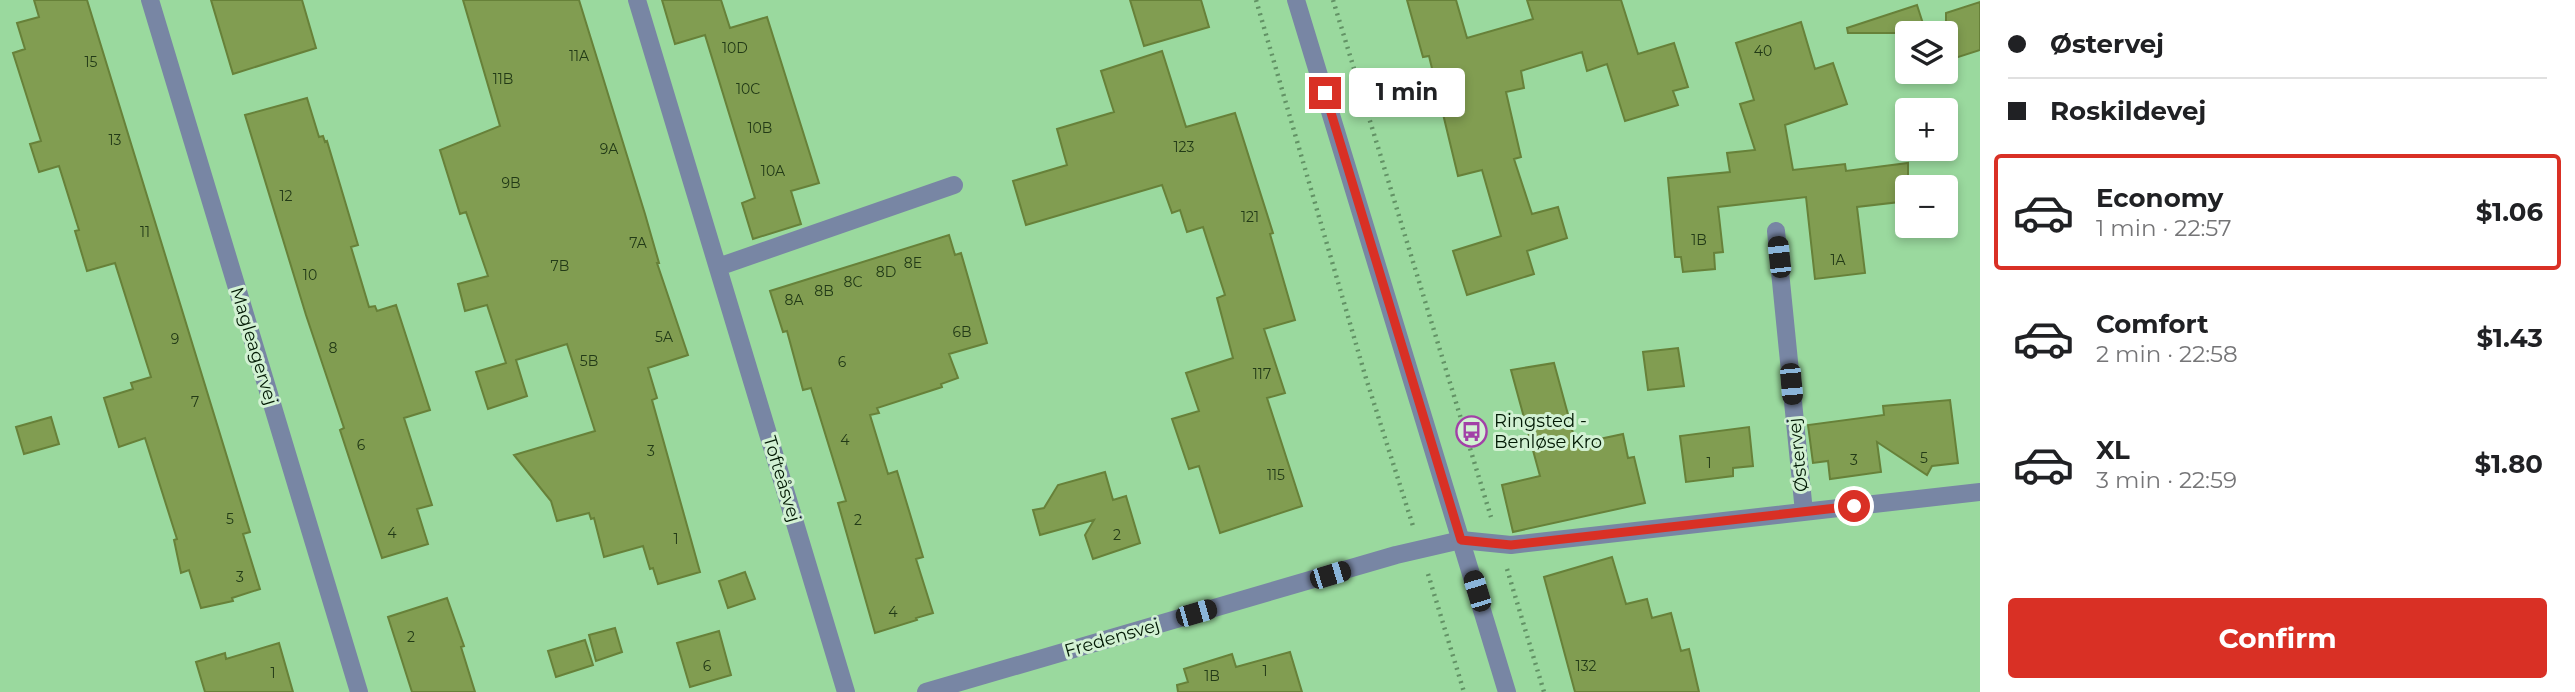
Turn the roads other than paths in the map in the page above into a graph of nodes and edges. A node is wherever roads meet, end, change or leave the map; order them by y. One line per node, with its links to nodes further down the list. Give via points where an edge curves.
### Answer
1 (150, 0): 10 (street, Magleagervej)
2 (637, 0): 6 (street, Tofteåsvej)
3 (1296, 0): 9 (street)
4 (954, 185): 6 (street)
5 (1776, 231): 8 (street, Østervej)
6 (718, 267): 11 (street, Tofteåsvej)
7 (1980, 492): 8 (street, Østervej)
8 (1804, 512): 9 (street, Østervej, via 1500,545)
9 (1461, 540): 12 (street, Fredensvej); 13 (street)
10 (359, 692)
11 (846, 692)
12 (926, 692)
13 (1507, 692)

